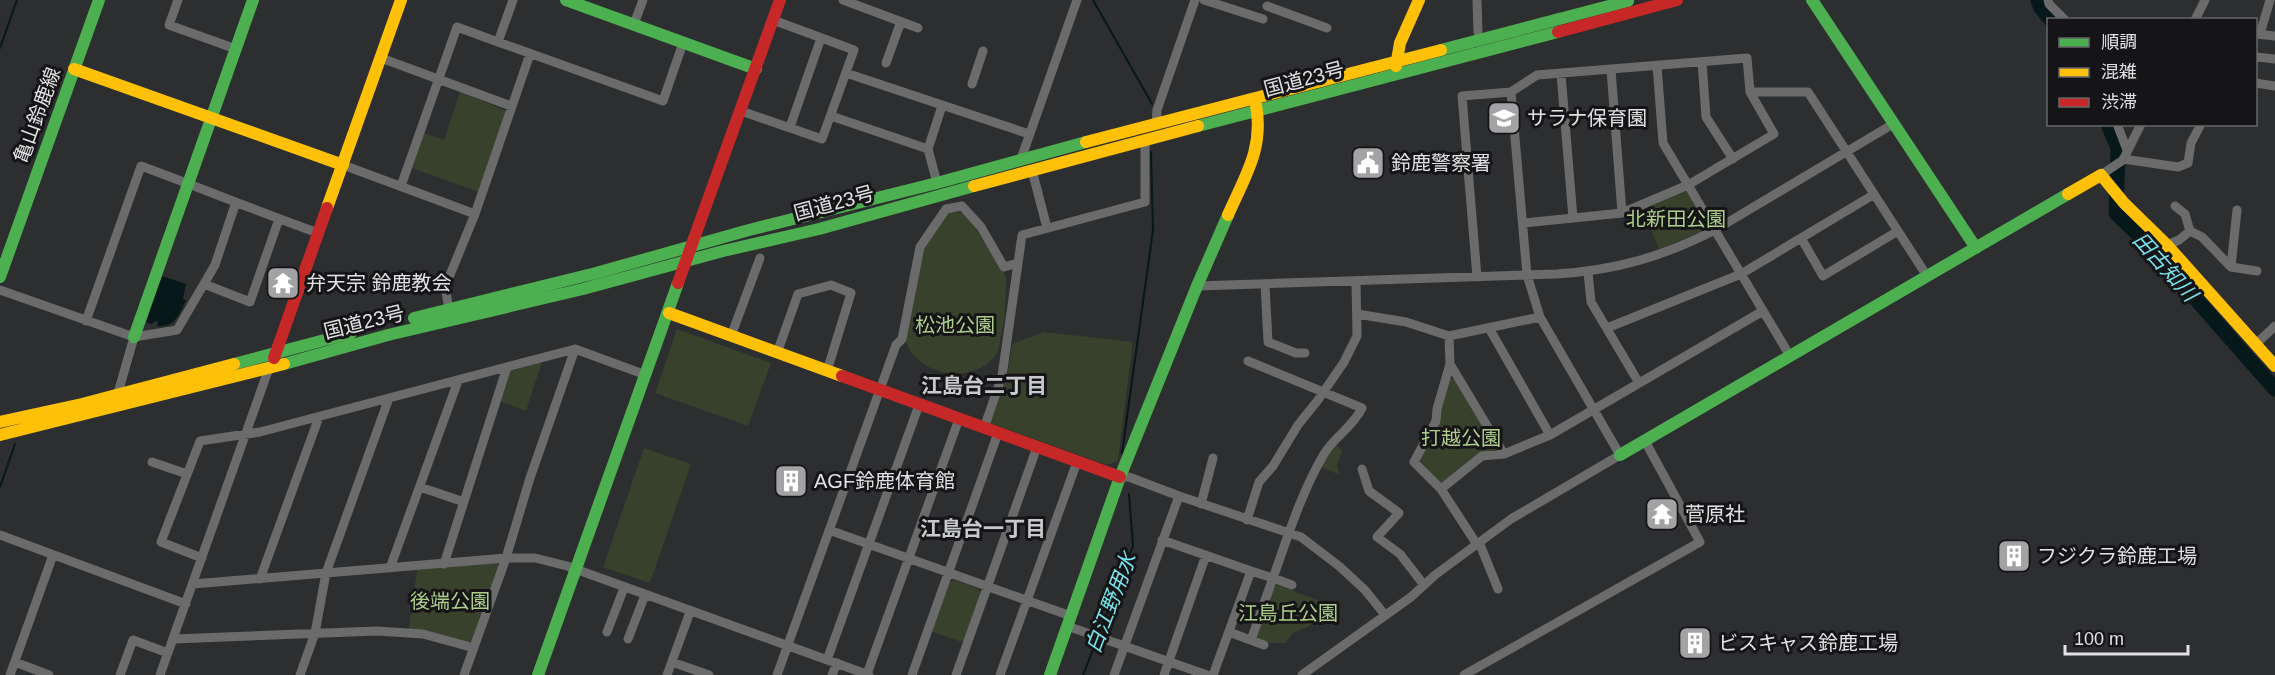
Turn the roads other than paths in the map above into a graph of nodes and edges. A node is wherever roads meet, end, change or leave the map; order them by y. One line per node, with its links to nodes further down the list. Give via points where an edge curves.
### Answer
1 (99, 0): 47 (main road, 亀山鈴鹿線)
2 (178, 0): 37 (street, via 169,25)
3 (253, 0): 37 (main road)
4 (401, 0): 41 (main road)
5 (513, 0): 35 (street)
6 (566, 0): 28 (main road)
7 (643, 0): 28 (street)
8 (780, 0): 26 (main road)
9 (843, 0): 21 (street)
10 (1077, 0): 72 (street)
11 (1195, 0): 66 (street, via 1157,110)
12 (1204, 0): 25 (street)
13 (1419, 0): 43 (main road)
14 (1477, 0): 31 (street)
15 (1632, 0): 43 (main road, 国道23号)
16 (1677, 0): 51 (main road, 国道23号)
17 (1812, 0): 67 (main road)
18 (2048, 0): 23 (street)
19 (2205, 0): 24 (street)
20 (2270, 0): 32 (street)
21 (867, 4): 27 (street)
22 (1267, 6): 30 (street)
23 (2063, 18)
24 (2196, 18)
25 (1263, 19)
26 (773, 20): 34 (street); 48 (main road)
27 (902, 23): 29 (street); 45 (street)
28 (634, 24): 36 (main road)
29 (918, 28)
30 (1327, 28)
31 (1478, 32)
32 (2258, 34): 33 (street)
33 (2275, 36)
34 (821, 38): 50 (street, via 854,50); 71 (street)
35 (498, 42): 39 (street); 53 (street, via 457,27)
36 (683, 43): 39 (street, via 663,101); 48 (main road)
37 (236, 49): 65 (main road)
38 (983, 51): 55 (street)
39 (530, 54): 60 (street)
40 (2257, 57): 42 (street)
41 (381, 58): 53 (street); 79 (main road)
42 (2275, 59)
43 (1395, 61): 51 (main road); 59 (main road, 国道23号)
44 (1702, 62): 46 (street); 58 (street, via 1747,58); 78 (street, via 1706,117)
45 (886, 63)
46 (1657, 66): 49 (street); 84 (street, via 1663,143)
47 (74, 69): 65 (main road); 113 (main road, 亀山鈴鹿線)
48 (756, 69): 62 (main road)
49 (1611, 70): 52 (street); 90 (street)
50 (846, 73): 61 (street); 64 (street)
51 (1399, 74): 63 (main road, 国道23号)
52 (1561, 74): 57 (street, via 1538,75); 92 (street)
53 (440, 79): 60 (street); 85 (street)
54 (2257, 83): 56 (street)
55 (972, 84)
56 (2275, 86)
57 (1511, 92): 94 (street); 114 (street, via 1462,96)
58 (1750, 92): 75 (street, via 1808,92); 78 (street, via 1774,134)
59 (1254, 98): 63 (main road); 66 (main road, 国道23号)
60 (511, 106): 91 (street)
61 (942, 106): 72 (street); 74 (street)
62 (741, 111): 71 (street); 101 (main road)
63 (1257, 112): 73 (main road, 国道23号); 118 (main road, via 1259,142)
64 (831, 116): 71 (street, via 822,139); 74 (street)
65 (211, 118): 79 (main road); 82 (main road)
66 (1156, 124): 77 (main road, 国道23号)
67 (1893, 124): 75 (street); 103 (main road)
68 (2117, 126): 76 (street)
69 (2140, 126): 76 (street)
70 (2200, 126): 76 (street, via 2184,166)
71 (790, 127)
72 (1029, 134): 77 (street)
73 (1145, 139): 80 (main road, 国道23号); 95 (street, via 1145,202)
74 (928, 149): 83 (street)
75 (1846, 152): 86 (street); 96 (street)
76 (2124, 156): 81 (street)
77 (1022, 159): 83 (main road, 国道23号)
78 (1733, 159): 84 (street)
79 (343, 165): 85 (street); 99 (main road)
80 (1032, 170): 95 (street); 105 (main road, 国道23号)
81 (2100, 175): 102 (main road); 103 (main road)
82 (188, 183): 87 (street); 125 (street, via 141,166); 131 (main road)
83 (937, 183): 101 (main road, 国道23号)
84 (1688, 185): 90 (street); 96 (street)
85 (401, 186): 91 (street)
86 (1873, 195): 97 (street); 100 (street)
87 (236, 202): 93 (street); 116 (street, via 215,265)
88 (2175, 206): 98 (street, via 2185,214)
89 (2237, 210): 107 (street)
90 (1622, 213): 92 (street)
91 (475, 214): 120 (street, via 445,287)
92 (1573, 218): 94 (street)
93 (279, 219): 99 (street); 116 (street, via 250,302)
94 (1523, 223): 111 (street)
95 (1047, 228): 106 (street, via 1022,235)
96 (1715, 230): 109 (street, via 1629,265); 110 (street)
97 (1898, 231): 100 (street, via 1823,276); 112 (street)
98 (2190, 231): 102 (street); 107 (street, via 2202,237)
99 (318, 233): 134 (main road)
100 (1801, 238): 110 (street)
101 (694, 245): 105 (main road); 120 (main road, 国道23号)
102 (2167, 245): 132 (main road)
103 (1976, 248): 112 (main road)
104 (760, 258): 129 (street)
105 (687, 261): 122 (main road); 142 (main road, 国道23号)
106 (1018, 263): 147 (street, via 1004,267 981,227 962,206 946,209 920,247 902,339 896,345); 156 (street, via 1002,376)
107 (2231, 267): 108 (street)
108 (2257, 271)
109 (1588, 272): 111 (street); 128 (street, via 1592,302)
110 (1742, 274): 121 (street); 128 (street)
111 (1527, 275): 114 (street); 124 (street)
112 (1927, 276): 137 (main road)
113 (0, 277)
114 (1477, 277): 115 (street)
115 (1356, 281): 117 (street); 123 (street)
116 (204, 284): 131 (street, via 177,330)
117 (1265, 284): 118 (street); 135 (street, via 1268,342)
118 (1197, 286): 170 (main road)
119 (0, 290): 125 (street)
120 (449, 309): 134 (main road, 国道23号)
121 (1763, 311): 137 (street); 146 (street)
122 (669, 313): 129 (main road); 144 (main road)
123 (1357, 315): 130 (street, via 1406,322); 148 (street, via 1357,336)
124 (1540, 317): 127 (street); 152 (street)
125 (86, 321): 131 (street)
126 (2275, 326): 132 (street)
127 (1489, 328): 130 (street); 160 (street)
128 (1607, 328): 146 (street)
129 (731, 336): 136 (main road)
130 (1449, 336): 139 (street)
131 (134, 337): 149 (street)
132 (2256, 344): 140 (main road)
133 (575, 349): 141 (street); 144 (street); 186 (street)
134 (276, 352): 142 (main road); 149 (main road, 国道23号)
135 (1305, 353)
136 (777, 354): 143 (main road); 143 (street, via 798,294 831,285 851,293)
137 (1790, 357): 161 (main road)
138 (1248, 361): 148 (street)
139 (1450, 364): 163 (street); 172 (street, via 1436,421 1414,462)
140 (2275, 366)
141 (507, 367): 145 (street); 174 (street)
142 (269, 368): 157 (street); 159 (main road, 国道23号)
143 (827, 371): 147 (main road)
144 (646, 375): 190 (main road)
145 (458, 381): 150 (street); 171 (street)
146 (1639, 382): 152 (street)
147 (879, 390): 151 (main road); 177 (street)
148 (1322, 392): 176 (street, via 1259,482); 178 (street, via 1362,408 1356,420 1325,451)
149 (118, 393): 155 (main road, 国道23号)
150 (389, 398): 153 (street); 192 (street)
151 (919, 405): 154 (main road); 182 (street)
152 (1594, 409): 160 (street); 164 (street)
153 (319, 417): 157 (street); 195 (street)
154 (959, 419): 156 (main road); 187 (street)
155 (0, 422)
156 (984, 428): 158 (main road)
157 (245, 434): 169 (street, via 200,441); 185 (street)
158 (998, 434): 162 (main road); 193 (street)
159 (0, 435)
160 (1550, 435): 163 (street)
161 (1645, 441): 164 (main road); 244 (street, via 1700,542)
162 (1037, 447): 167 (main road); 199 (street)
163 (1504, 454): 172 (street, via 1482,456)
164 (1620, 455): 181 (street)
165 (1213, 458): 175 (street)
166 (152, 462): 169 (street)
167 (1077, 462): 170 (main road); 203 (street)
168 (1362, 469): 198 (street, via 1369,491 1400,513 1377,537 1400,554)
169 (187, 474): 185 (street, via 161,542)
170 (1120, 477): 173 (street); 207 (main road)
171 (420, 487): 174 (street); 189 (street)
172 (1441, 489): 181 (street)
173 (1179, 496): 175 (street); 180 (street)
174 (464, 502): 188 (street)
175 (1201, 504): 176 (street)
176 (1247, 520): 178 (street)
177 (829, 530): 182 (street); 215 (street)
178 (1289, 533): 194 (street); 206 (street, via 1301,537 1339,566)
179 (0, 535): 183 (street)
180 (1162, 540): 184 (street); 216 (street)
181 (1478, 542): 198 (street); 201 (street)
182 (869, 545): 187 (street); 222 (street)
183 (53, 555): 204 (street); 220 (street)
184 (1206, 555): 191 (street); 219 (street)
185 (202, 558): 196 (street)
186 (506, 558): 188 (street); 190 (street, via 543,559); 217 (street)
187 (908, 558): 193 (street); 234 (street)
188 (444, 564): 189 (street)
189 (390, 568): 192 (street)
190 (576, 570): 200 (street); 229 (main road)
191 (1251, 571): 194 (street); 209 (street)
192 (326, 573): 195 (street); 210 (street)
193 (948, 573): 199 (street); 235 (street)
194 (1273, 578): 197 (street); 213 (street)
195 (260, 579): 196 (street)
196 (193, 584): 204 (street)
197 (1292, 585)
198 (1424, 585): 206 (street)
199 (987, 587): 203 (street); 236 (street)
200 (624, 588): 202 (street); 208 (street)
201 (1498, 589)
202 (645, 595): 205 (street); 212 (street)
203 (1027, 600): 207 (street); 237 (street)
204 (186, 604): 211 (street)
205 (690, 612): 215 (street); 221 (street)
206 (1384, 615): 243 (street)
207 (1069, 621): 216 (street, via 1093,635); 238 (main road)
208 (607, 632)
209 (1229, 632): 213 (street); 242 (street)
210 (315, 633): 211 (street); 217 (street, via 405,632); 227 (street)
211 (174, 639): 218 (street)
212 (628, 639)
213 (1251, 640): 214 (street)
214 (1264, 645)
215 (788, 646): 222 (street); 232 (street)
216 (1125, 646): 219 (street); 239 (street)
217 (474, 648): 228 (street)
218 (168, 653): 225 (street, via 134,640); 226 (street)
219 (1168, 661): 240 (street); 241 (street)
220 (15, 662): 223 (street); 224 (street)
221 (672, 662): 230 (street); 231 (street)
222 (832, 662): 233 (street); 234 (street)
223 (10, 675)
224 (49, 675)
225 (120, 675)
226 (160, 675)
227 (300, 675)
228 (464, 675)
229 (538, 675)
230 (667, 675)
231 (709, 675)
232 (777, 675)
233 (832, 675)
234 (868, 675)
235 (912, 675)
236 (956, 675)
237 (1000, 675)
238 (1050, 675)
239 (1114, 675)
240 (1164, 675)
241 (1207, 675)
242 (1213, 675)
243 (1302, 675)
244 (1464, 675)

